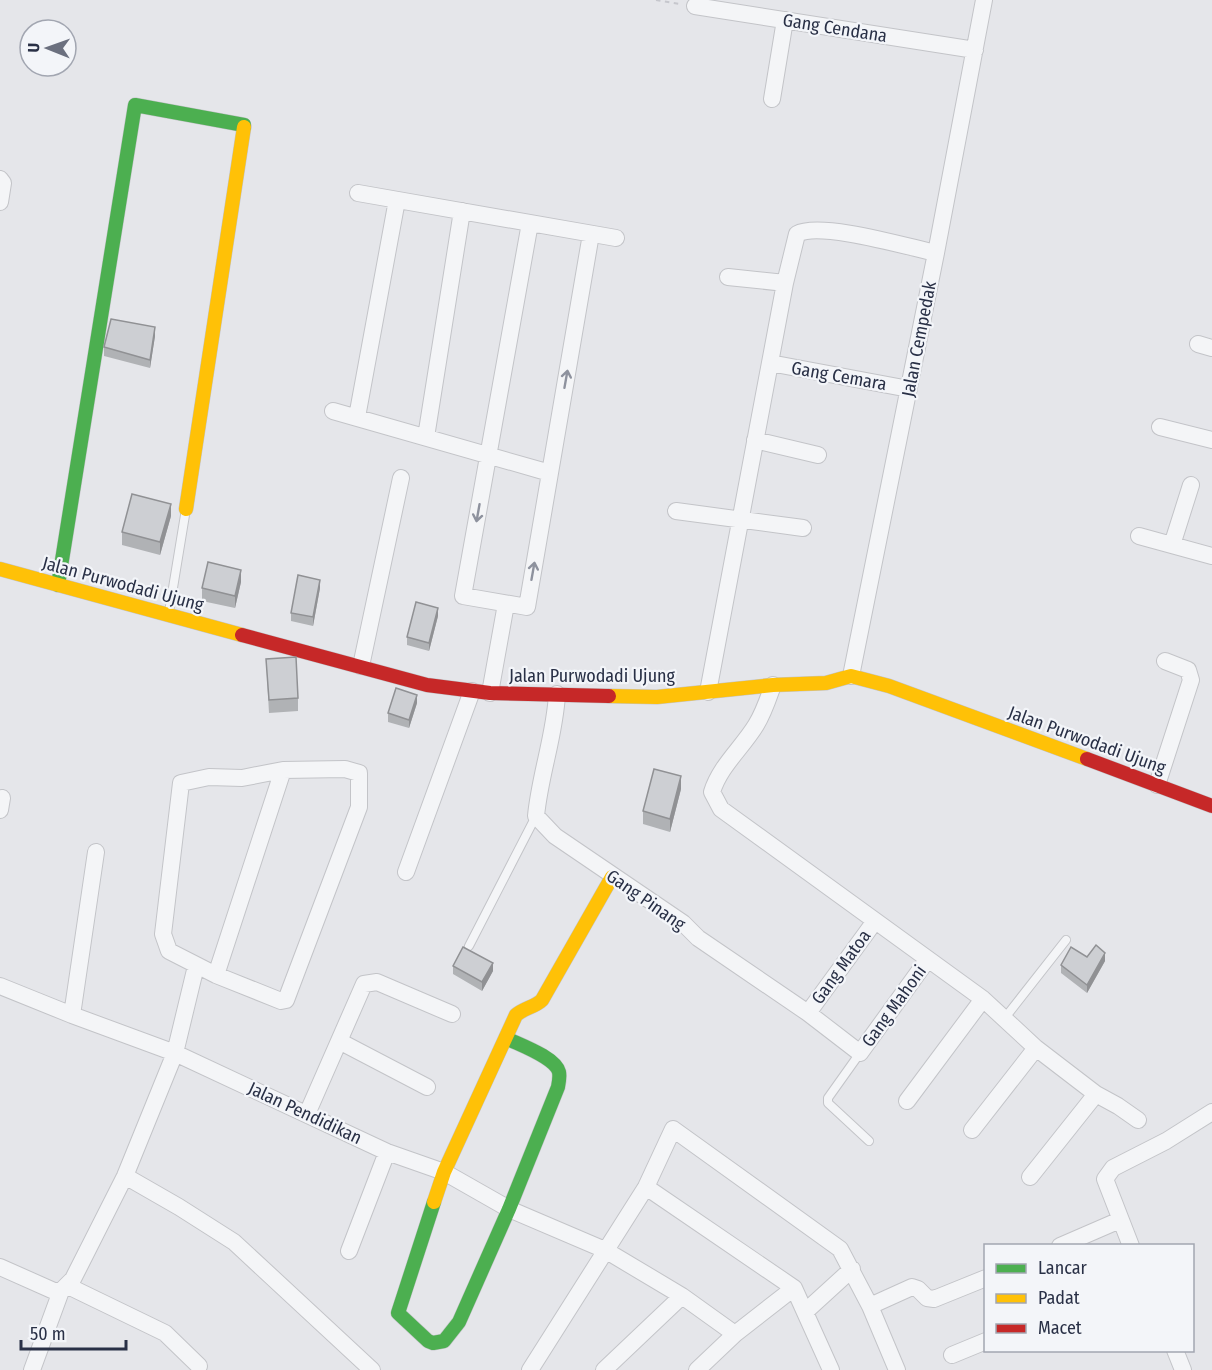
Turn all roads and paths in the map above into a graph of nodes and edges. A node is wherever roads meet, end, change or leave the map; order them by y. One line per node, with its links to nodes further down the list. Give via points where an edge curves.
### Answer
1 (656, 0): 3 (path)
2 (984, 0): 5 (street, Jalan Cempedak)
3 (697, 4): 4 (street, Gang Cendana)
4 (785, 20): 5 (street, Gang Cendana); 6 (street)
5 (975, 51): 15 (street, Jalan Cempedak)
6 (772, 99)
7 (0, 179): 10 (street)
8 (358, 193): 9 (street)
9 (397, 200): 11 (street); 21 (street)
10 (0, 202)
11 (462, 211): 12 (street); 23 (street)
12 (530, 223): 13 (street); 26 (street)
13 (591, 234): 14 (street); 28 (street, one-way to 13)
14 (616, 238)
15 (936, 253): 17 (street, via 841,232 803,230 793,244); 19 (street, Jalan Cempedak)
16 (728, 277): 17 (street)
17 (785, 283): 18 (street)
18 (770, 363): 19 (street, Gang Cemara); 24 (street)
19 (909, 389): 44 (street, Jalan Cempedak)
20 (333, 411): 21 (street)
21 (357, 417): 23 (street)
22 (1160, 428): 25 (street)
23 (426, 437): 26 (street)
24 (755, 440): 27 (street); 33 (street)
25 (1212, 440)
26 (488, 455): 28 (street); 40 (street, one-way to 40, via 463,596)
27 (818, 456)
28 (550, 473): 40 (street, one-way to 28, via 527,607)
29 (400, 478): 43 (street)
30 (1191, 485): 36 (street)
31 (186, 509): 39 (street, via 244,125 135,105); 41 (lane)
32 (676, 511): 33 (street)
33 (739, 519): 34 (street); 47 (street)
34 (803, 528)
35 (1139, 536): 36 (street)
36 (1172, 545): 37 (street)
37 (1212, 556)
38 (0, 569): 39 (street, Jalan Purwodadi Ujung)
39 (58, 585): 41 (street, Jalan Purwodadi Ujung)
40 (506, 604): 48 (street)
41 (168, 616): 43 (street, Jalan Purwodadi Ujung)
42 (1166, 661): 51 (street, via 1188,670 1191,680)
43 (361, 666): 46 (street, Jalan Purwodadi Ujung, via 427,685)
44 (851, 676): 45 (street, Jalan Purwodadi Ujung, via 826,683); 51 (street, Jalan Purwodadi Ujung, via 890,686)
45 (773, 685): 47 (street, Jalan Purwodadi Ujung); 57 (street, via 755,726 717,776 712,792 721,809)
46 (472, 691): 48 (street, Jalan Purwodadi Ujung); 55 (street)
47 (708, 692): 49 (street, Jalan Purwodadi Ujung, via 657,697)
48 (490, 693): 49 (street, Jalan Purwodadi Ujung)
49 (557, 694): 53 (street)
50 (283, 770): 61 (street, via 181,783 163,934 169,951); 62 (street); 62 (street, via 345,769 359,773 359,807 286,1000)
51 (1157, 785): 52 (street, Jalan Purwodadi Ujung)
52 (1212, 806)
53 (536, 816): 56 (street, Gang Pinang, via 555,836); 59 (lane)
54 (96, 852): 67 (street)
55 (406, 872)
56 (612, 877): 65 (street, Gang Pinang); 69 (street, via 542,1000 516,1015)
57 (875, 921): 60 (street); 65 (street, Gang Matoa)
58 (1066, 940): 68 (lane)
59 (469, 946)
60 (928, 959): 64 (street); 73 (street, Gang Mahoni)
61 (196, 966): 62 (street); 72 (street)
62 (216, 975)
63 (0, 986): 67 (street, Jalan Pendidikan)
64 (983, 999): 68 (street); 76 (street)
65 (808, 1013): 73 (street, Gang Pinang)
66 (452, 1014): 70 (street, via 369,982 364,984)
67 (72, 1016): 72 (street, Jalan Pendidikan)
68 (1004, 1019): 71 (street)
69 (506, 1038): 83 (street); 87 (street, via 544,1058 557,1068 559,1076)
70 (339, 1041): 74 (street); 78 (street)
71 (1036, 1048): 75 (street); 80 (street)
72 (175, 1053): 78 (street, Jalan Pendidikan); 84 (street)
73 (861, 1053): 81 (lane, via 828,1103)
74 (427, 1087)
75 (1096, 1094): 79 (street); 85 (street)
76 (907, 1101)
77 (1212, 1112): 88 (street, via 1108,1173 1105,1179)
78 (307, 1114): 82 (street, Jalan Pendidikan)
79 (1138, 1120)
80 (972, 1130)
81 (868, 1141)
82 (387, 1152): 83 (street, Jalan Pendidikan); 92 (street)
83 (444, 1172): 87 (street, Jalan Pendidikan); 87 (street, via 398,1313 428,1341 444,1341 459,1322)
84 (125, 1176): 96 (street); 107 (street, via 234,1242)
85 (1030, 1177)
86 (645, 1187): 91 (street); 94 (street, via 673,1129 840,1249); 97 (street)
87 (509, 1209): 91 (street, Jalan Pendidikan)
88 (1120, 1220): 89 (street); 90 (street)
89 (1062, 1244)
90 (1131, 1244)
91 (605, 1250): 98 (street, Jalan Pendidikan); 108 (street)
92 (349, 1251)
93 (0, 1267): 96 (street, via 54,1291)
94 (852, 1269): 99 (street); 100 (street)
95 (984, 1279): 99 (street, via 933,1299 912,1287)
96 (64, 1288): 105 (street, via 165,1333); 106 (street)
97 (794, 1288): 100 (street); 101 (street)
98 (682, 1296): 101 (street, Jalan Pendidikan); 109 (street)
99 (870, 1306): 112 (street)
100 (806, 1311): 111 (street)
101 (735, 1334): 110 (street)
102 (984, 1342): 104 (street)
103 (1176, 1352): 113 (street)
104 (952, 1355)
105 (199, 1366)
106 (32, 1370)
107 (372, 1370)
108 (530, 1370)
109 (604, 1370)
110 (697, 1370)
111 (831, 1370)
112 (897, 1370)
113 (1183, 1370)

